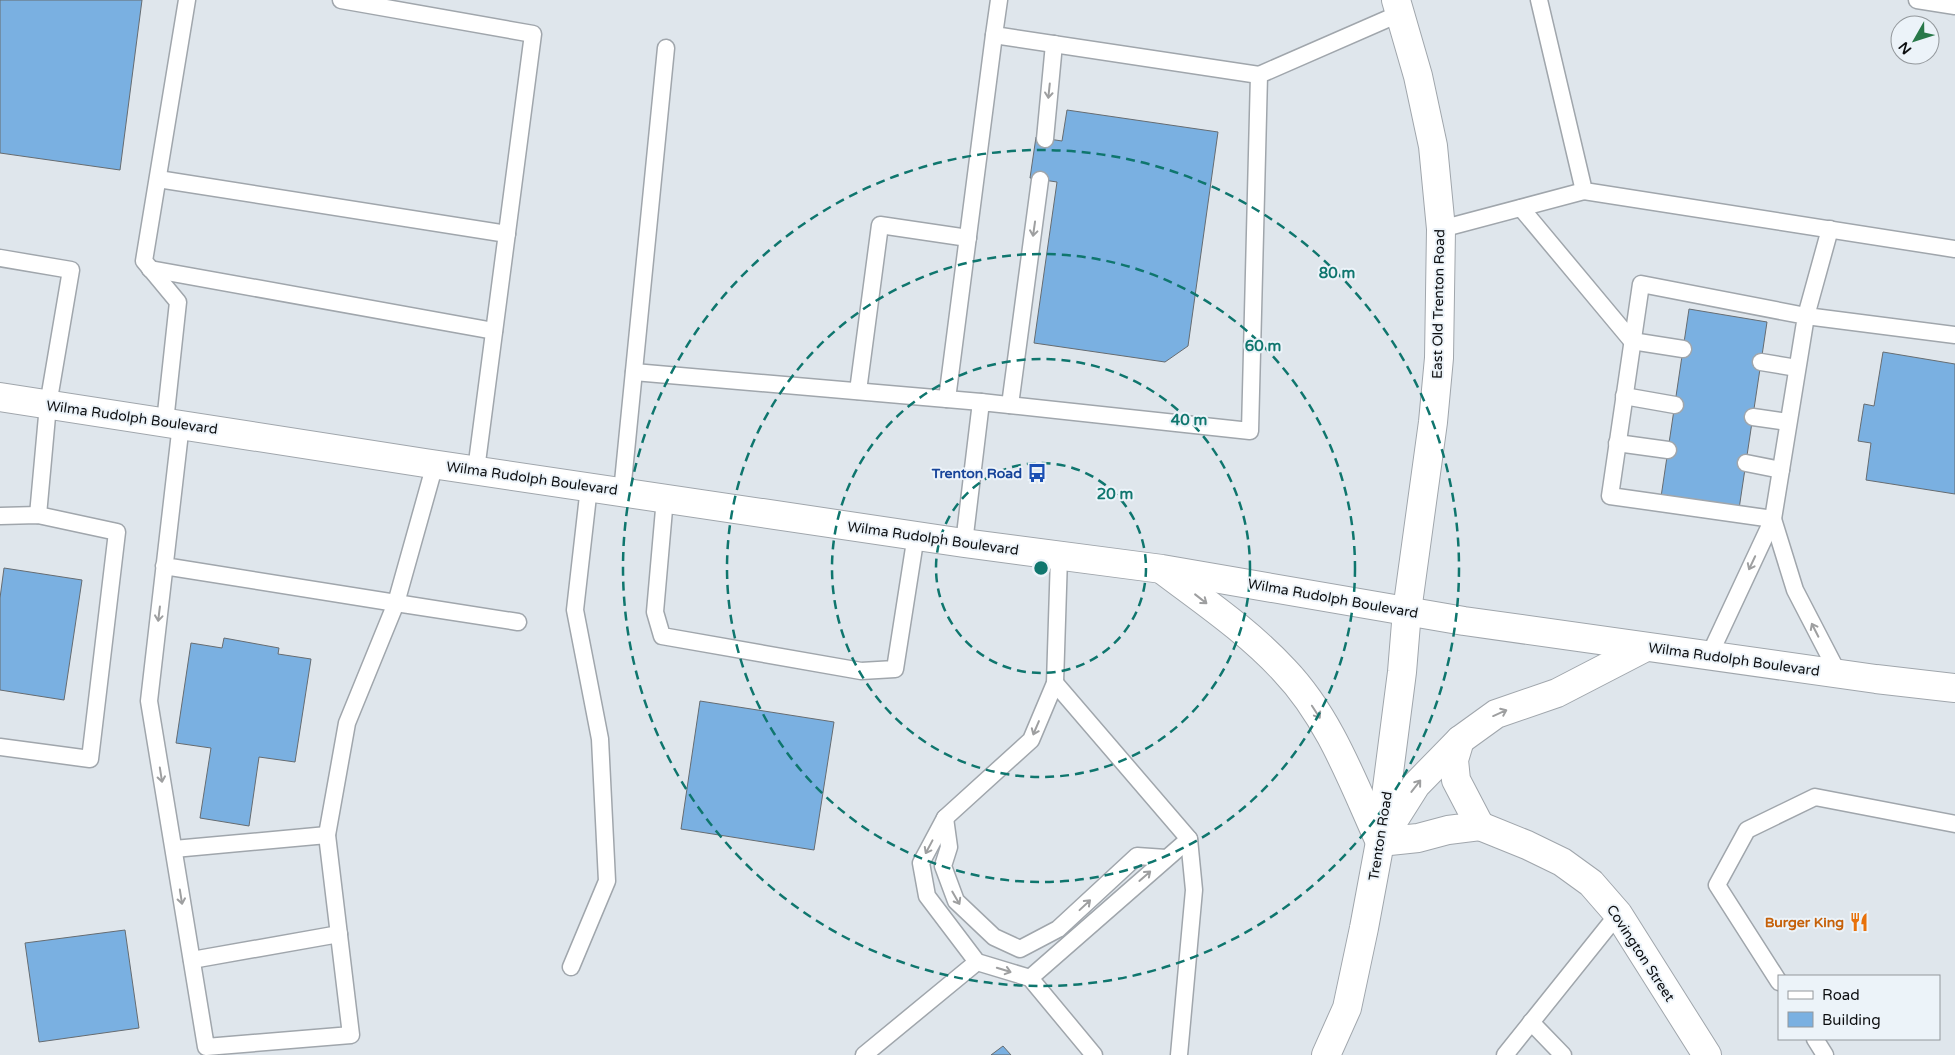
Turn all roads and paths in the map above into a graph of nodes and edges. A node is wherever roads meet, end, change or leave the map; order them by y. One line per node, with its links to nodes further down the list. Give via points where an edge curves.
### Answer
1 (187, 0): 13 (lane)
2 (342, 0): 19 (lane, via 533,34)
3 (999, 0): 8 (lane)
4 (1539, 0): 15 (lane)
5 (1917, 0): 7 (lane)
6 (1399, 6): 11 (lane); 17 (main road, East Old Trenton Road, via 1433,146)
7 (1955, 6)
8 (994, 34): 9 (lane); 20 (lane)
9 (1054, 44): 11 (lane); 12 (lane, one-way to 12)
10 (666, 48): 31 (lane)
11 (1259, 75): 39 (lane, via 1250,431)
12 (1044, 139)
13 (158, 179): 19 (lane); 23 (lane, via 144,261)
14 (1040, 180): 39 (lane, one-way to 39)
15 (1584, 191): 16 (lane); 18 (lane)
16 (1521, 208): 17 (lane); 27 (lane)
17 (1441, 229): 61 (main road, East Old Trenton Road, via 1439,358)
18 (1830, 229): 21 (lane); 24 (lane)
19 (507, 234): 25 (lane)
20 (968, 238): 32 (lane, via 880,225); 35 (lane)
21 (1955, 249)
22 (0, 258): 38 (lane, via 70,270)
23 (150, 269): 25 (lane); 42 (lane, via 178,302)
24 (1806, 316): 26 (lane); 27 (lane, via 1641,284); 30 (lane)
25 (494, 331): 47 (lane)
26 (1955, 335)
27 (1632, 341): 28 (lane); 33 (lane)
28 (1683, 349)
29 (1761, 362): 30 (lane)
30 (1797, 368): 41 (lane)
31 (634, 372): 32 (lane); 50 (lane)
32 (858, 391): 35 (lane)
33 (1624, 396): 37 (lane); 43 (lane)
34 (0, 397): 38 (main road, Wilma Rudolph Boulevard)
35 (947, 399): 36 (lane)
36 (981, 402): 39 (lane); 56 (lane)
37 (1675, 404)
38 (48, 405): 42 (main road, Wilma Rudolph Boulevard); 53 (lane)
39 (1010, 405)
40 (1753, 417): 41 (lane)
41 (1788, 422): 48 (lane)
42 (173, 423): 46 (main road, Wilma Rudolph Boulevard); 58 (lane)
43 (1618, 443): 44 (lane); 54 (lane, via 1610,496)
44 (1668, 450)
45 (1746, 463): 48 (lane)
46 (435, 464): 47 (main road, Wilma Rudolph Boulevard); 60 (lane)
47 (476, 470): 49 (main road, Wilma Rudolph Boulevard)
48 (1781, 470): 54 (lane)
49 (589, 487): 50 (main road, Wilma Rudolph Boulevard); 82 (lane, via 575,610 600,739 607,880)
50 (622, 492): 51 (main road, Wilma Rudolph Boulevard)
51 (665, 498): 55 (main road, Wilma Rudolph Boulevard); 55 (lane, via 655,612 662,636 861,671 895,669)
52 (0, 516): 53 (lane)
53 (38, 516): 69 (lane, via 116,532 90,760)
54 (1773, 519): 64 (lane, one-way to 64); 65 (lane, one-way to 54, via 1795,590)
55 (916, 535): 56 (main road, Wilma Rudolph Boulevard)
56 (964, 543): 57 (main road, Wilma Rudolph Boulevard)
57 (1059, 556): 59 (main road, Wilma Rudolph Boulevard); 66 (lane)
58 (164, 566): 60 (lane); 76 (lane, one-way to 76, via 149,701)
59 (1162, 569): 61 (main road, Wilma Rudolph Boulevard); 75 (main road, one-way to 75, via 1235,626 1284,670 1306,697 1334,740)
60 (396, 603): 62 (lane); 73 (lane, via 347,723)
61 (1408, 611): 63 (main road, Wilma Rudolph Boulevard); 75 (main road, Trenton Road)
62 (518, 622)
63 (1646, 646): 64 (main road, Wilma Rudolph Boulevard); 68 (main road, one-way to 63, via 1496,714 1557,693)
64 (1709, 656): 65 (main road, Wilma Rudolph Boulevard)
65 (1838, 674): 67 (main road, Wilma Rudolph Boulevard)
66 (1055, 683): 70 (lane, one-way to 70, via 1031,740); 74 (lane)
67 (1955, 688)
68 (1460, 740): 72 (main road, via 1454,760 1456,780); 75 (main road, one-way to 68, via 1416,785)
69 (0, 748)
70 (944, 818): 77 (lane, one-way to 77, via 949,848 943,866 956,901 994,937 1020,949 1058,929 1137,856); 81 (lane, one-way to 81, via 921,863 927,896)
71 (1955, 824): 84 (lane, via 1815,797 1747,830 1717,885)
72 (1480, 826): 75 (main road); 78 (main road, Covington Street, via 1562,862 1591,883)
73 (327, 835): 76 (lane); 79 (lane)
74 (1189, 839): 77 (lane); 89 (lane, via 1194,890)
75 (1380, 842): 90 (main road, Trenton Road, via 1347,1008)
76 (174, 849): 80 (lane, one-way to 80)
77 (1166, 858): 83 (lane, one-way to 77)
78 (1618, 914): 85 (lane); 93 (main road, Covington Street)
79 (339, 934): 80 (lane); 80 (lane, via 352,1035 206,1047)
80 (192, 960)
81 (977, 962): 83 (lane, one-way to 83); 87 (lane)
82 (571, 967)
83 (1030, 978): 88 (lane)
84 (1778, 980)
85 (1531, 1022): 91 (lane); 92 (lane)
86 (1816, 1040): 94 (lane)
87 (864, 1055)
88 (1094, 1055)
89 (1179, 1055)
90 (1326, 1055)
91 (1505, 1055)
92 (1564, 1055)
93 (1707, 1055)
94 (1825, 1055)

